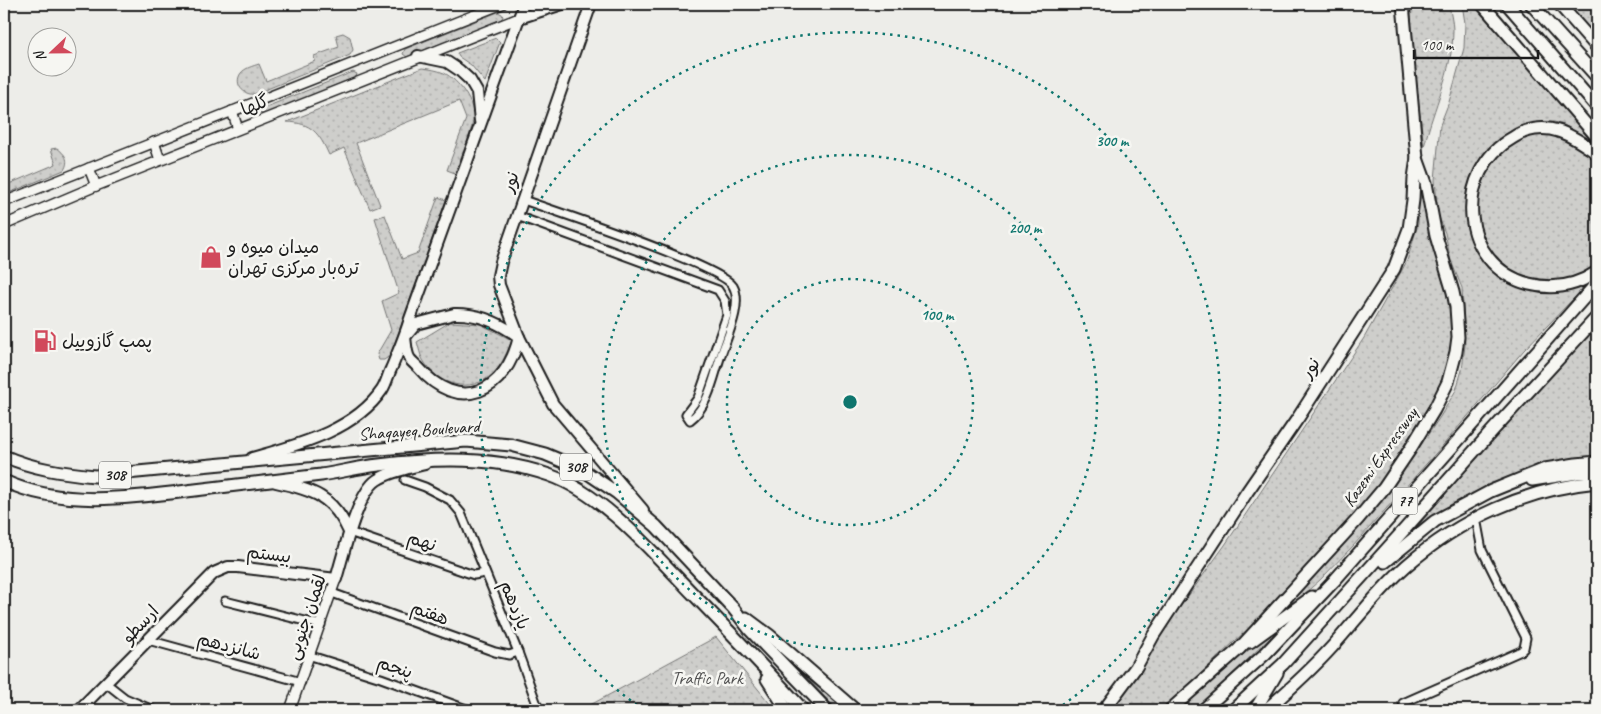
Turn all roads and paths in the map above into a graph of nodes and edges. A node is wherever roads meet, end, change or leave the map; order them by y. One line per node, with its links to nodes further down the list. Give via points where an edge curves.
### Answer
1 (502, 4): 15 (street, گلها)
2 (524, 4): 10 (main road)
3 (562, 4): 10 (main road)
4 (591, 4): 25 (main road, نور)
5 (1403, 4): 21 (main road, نور)
6 (1482, 4): 18 (main road)
7 (1507, 4): 14 (main road)
8 (1531, 4): 13 (main road)
9 (1559, 4): 11 (main road)
10 (519, 18): 12 (street, گلها); 16 (main road)
11 (1597, 47)
12 (418, 56): 16 (main road, via 447,62 470,80 477,92); 17 (street, گلها)
13 (1597, 77)
14 (1597, 107)
15 (232, 111): 17 (street); 19 (street, گلها)
16 (481, 124): 32 (main road)
17 (238, 129): 22 (street, گلها)
18 (1597, 137)
19 (154, 142): 22 (street); 23 (street, گلها)
20 (1597, 153): 29 (main road, via 1558,131 1533,129 1519,134 1499,146 1482,166 1471,203 1479,242 1508,276 1534,285 1558,286 1579,282)
21 (1418, 158): 57 (main road, Kazemi Expressway, via 1456,308 1458,337 1448,382 1384,488); 75 (main road, نور, via 1409,229 1394,269 1192,576 1136,667)
22 (160, 160): 24 (street, گلها)
23 (89, 168): 24 (street); 26 (street, گلها)
24 (96, 186): 28 (street, گلها)
25 (523, 200): 27 (main road, نور); 27 (street, via 688,260 725,278 733,286 737,300 733,319 705,402 697,415 690,420 686,414 698,398 727,315 725,301 718,290)
26 (4, 202)
27 (517, 216): 33 (main road, نور, via 498,276)
28 (4, 225)
29 (1597, 272)
30 (1597, 283): 50 (main road, 77)
31 (1597, 317): 52 (main road, 77)
32 (405, 336): 33 (main road, via 416,324 465,314 493,322); 33 (main road, via 409,358 427,378 442,388 467,393 485,389 504,374); 37 (main road, via 382,389 363,411 315,438)
33 (519, 337): 45 (main road, نور, via 553,404)
34 (4, 456): 37 (main road, Shaqayeq Boulevard / 308, via 54,472 95,476)
35 (433, 461): 39 (main road, Shaqayeq Boulevard); 46 (main road, لقمان جنوبی, via 376,480 362,499); 59 (main road, Shaqayeq Boulevard / 308, via 487,461 522,467 581,490 606,507 660,559)
36 (1597, 462): 42 (main road, via 1545,469)
37 (230, 464): 45 (main road, Shaqayeq Boulevard / 308, via 466,441 511,445 545,454 583,470)
38 (1597, 472): 42 (main road)
39 (270, 480): 41 (main road, Shaqayeq Boulevard, via 98,498 60,498 21,489); 46 (main road, via 324,497 343,518)
40 (405, 480): 48 (street, یازدهم, via 450,500 461,513)
41 (4, 481)
42 (1513, 482): 52 (main road, via 1435,520)
43 (1597, 482): 44 (main road, via 1533,494)
44 (1476, 518): 64 (street, via 1482,550 1526,638 1524,648); 80 (main road, via 1406,566 1330,649)
45 (656, 526): 54 (main road, Shaqayeq Boulevard / 308)
46 (350, 532): 48 (street, نهم, via 474,574); 49 (main road, لقمان جنوبی)
47 (228, 567): 49 (main road, بیستم); 56 (main road, ارسطو, via 214,573)
48 (485, 573): 58 (street, یازدهم)
49 (336, 580): 51 (street, لقمان جنوبی)
50 (1334, 581): 57 (main road); 77 (main road, 77, via 1265,654)
51 (332, 593): 55 (street, لقمان جنوبی); 58 (street, هفتم, via 495,652 509,655)
52 (1342, 599): 61 (main road, 77)
53 (225, 601): 55 (street)
54 (733, 608): 73 (main road, Shaqayeq Boulevard / 308); 74 (main road)
55 (321, 626): 60 (street, لقمان جنوبی)
56 (148, 640): 62 (street, شانزدهم); 63 (main road, ارسطو)
57 (1239, 649): 76 (main road, Kazemi Expressway)
58 (518, 652): 70 (street, یازدهم)
59 (751, 654): 71 (main road); 72 (main road, Shaqayeq Boulevard / 308)
60 (311, 656): 62 (street, لقمان جنوبی); 69 (street, پنجم)
61 (1282, 664): 78 (main road, 77); 79 (main road)
62 (301, 682): 68 (street, لقمان جنوبی)
63 (106, 684): 65 (main road, ارسطو); 67 (street, via 124,698)
64 (1403, 703)
65 (83, 707): 66 (street)
66 (94, 710)
67 (153, 710)
68 (290, 710)
69 (469, 710)
70 (539, 710)
71 (787, 710)
72 (803, 710)
73 (827, 710)
74 (855, 710)
75 (1104, 710)
76 (1170, 710)
77 (1203, 710)
78 (1233, 710)
79 (1255, 710)
80 (1266, 710)

